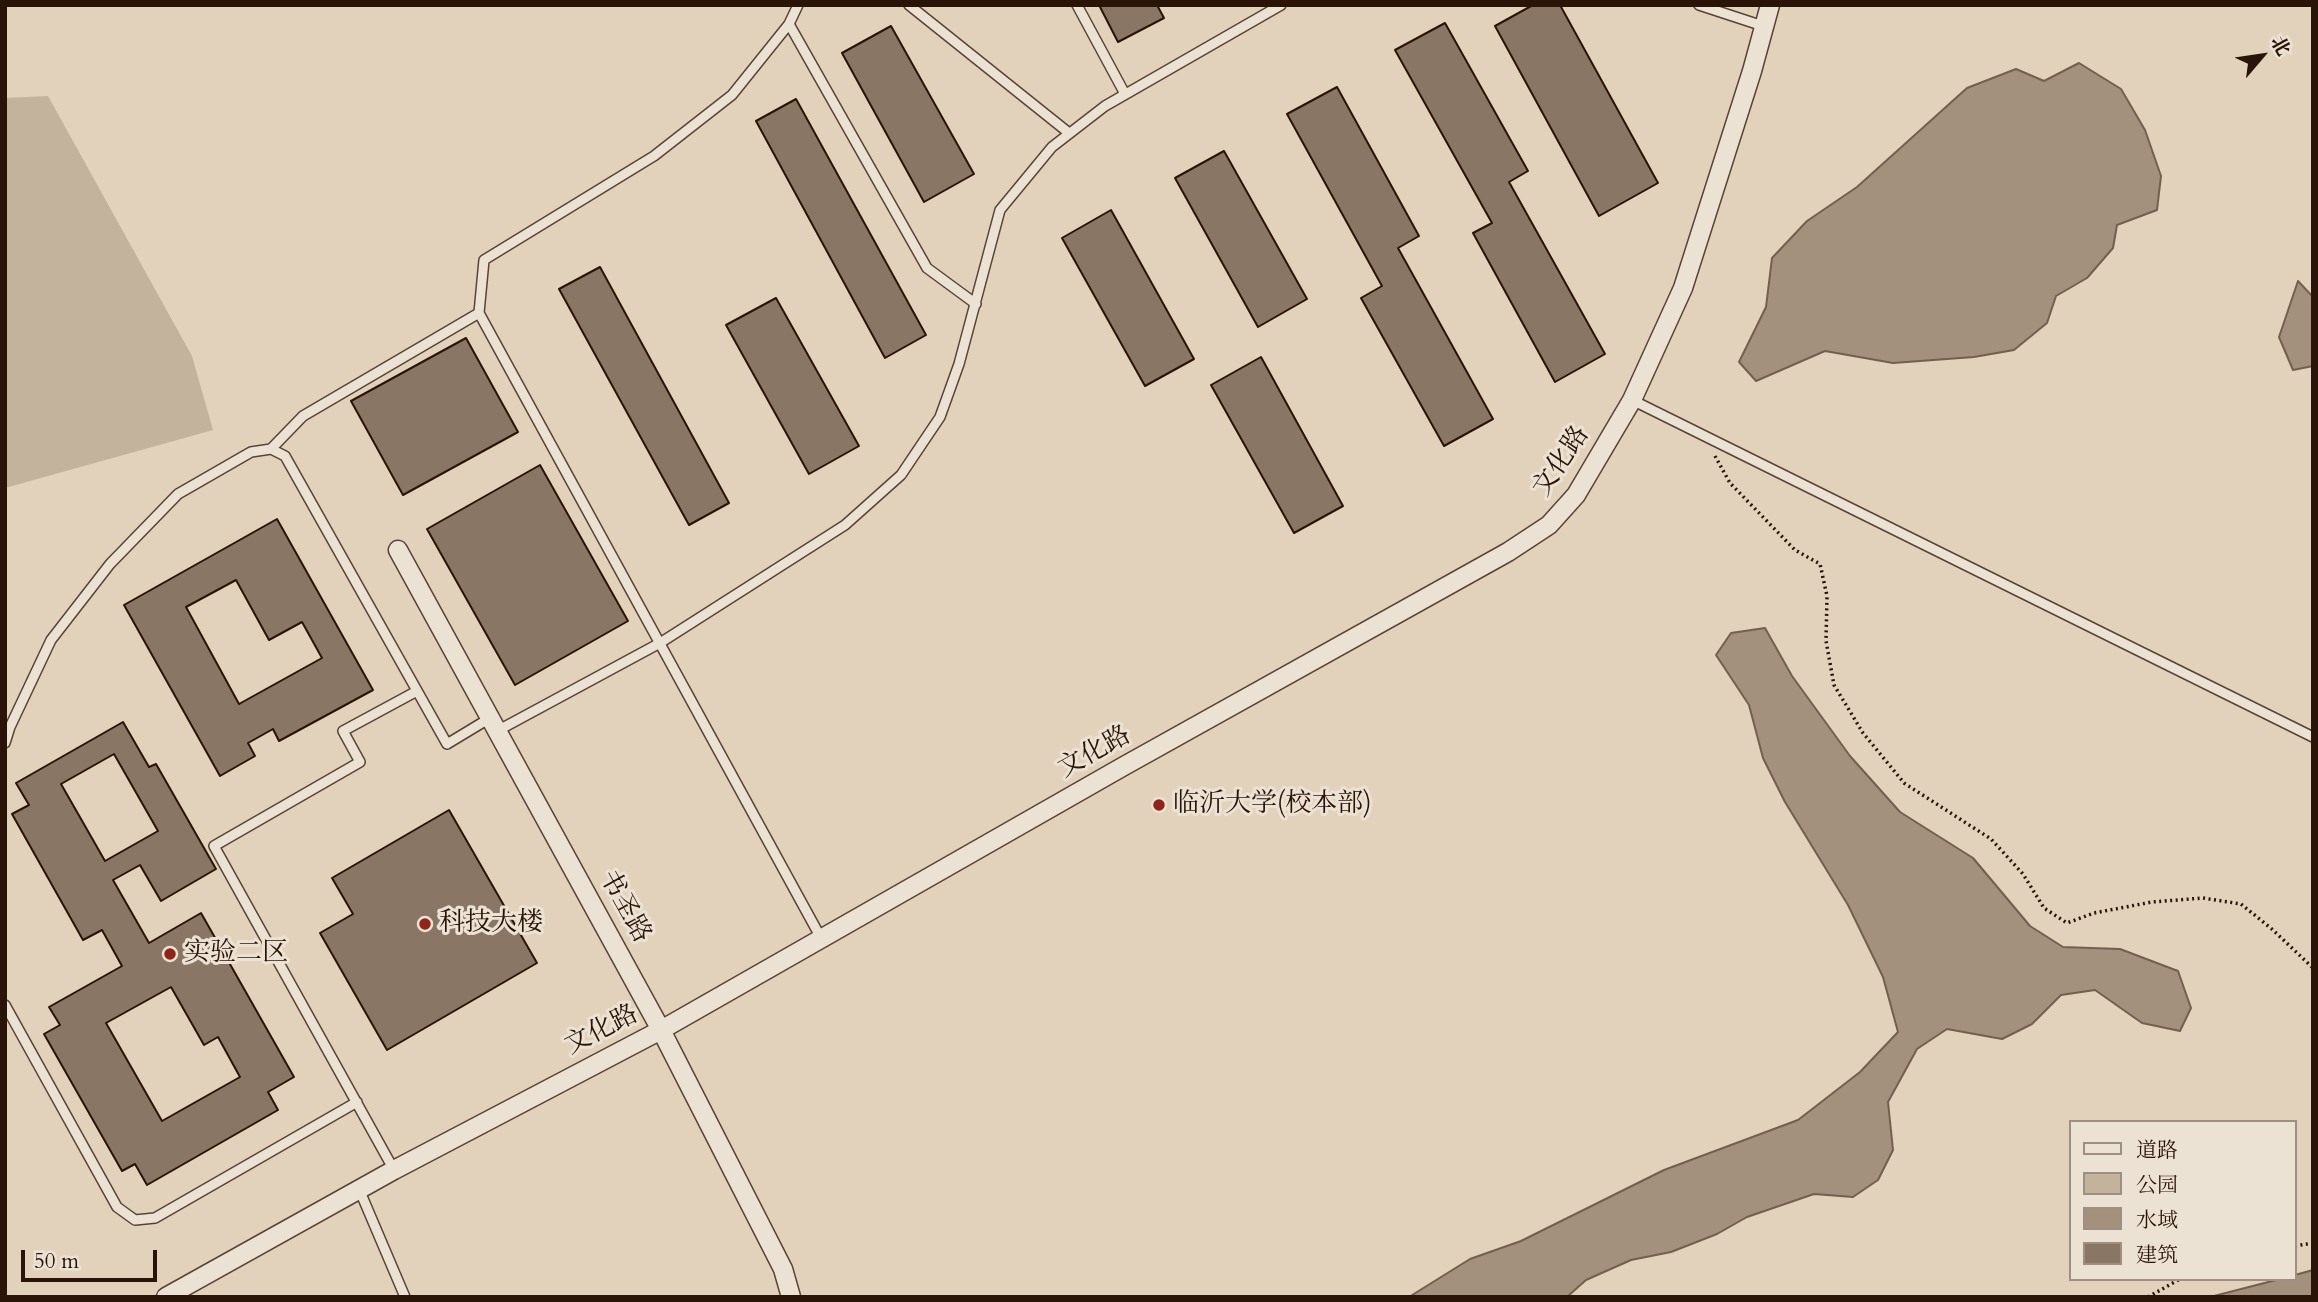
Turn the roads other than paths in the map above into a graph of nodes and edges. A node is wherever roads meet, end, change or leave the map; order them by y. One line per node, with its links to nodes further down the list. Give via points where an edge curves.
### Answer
1 (798, 5): 7 (lane)
2 (909, 5): 10 (lane)
3 (1077, 5): 9 (lane)
4 (1281, 5): 9 (lane)
5 (1699, 5): 8 (lane)
6 (1770, 5): 8 (street, 文化路)
7 (789, 24): 11 (lane, via 927,268); 12 (lane, via 732,95 653,156 484,260)
8 (1763, 26): 13 (street, 文化路, via 1683,288)
9 (1125, 94): 10 (lane)
10 (1069, 133): 11 (lane, via 1000,210)
11 (976, 304): 16 (lane, via 940,417 901,475 845,525)
12 (479, 313): 14 (lane, via 303,416); 16 (lane)
13 (1632, 400): 19 (lane); 21 (street, 文化路, via 1576,495 1549,526)
14 (271, 449): 17 (lane, via 285,456); 20 (lane, via 251,452 178,494 110,564 51,639)
15 (398, 550): 18 (street, 书圣路)
16 (660, 643): 18 (lane); 21 (lane)
17 (417, 691): 18 (lane, via 447,744); 24 (lane, via 343,732 360,762 214,846)
18 (493, 724): 23 (street, 书圣路)
19 (2313, 737)
20 (5, 743)
21 (821, 938): 23 (street, 文化路)
22 (5, 1005): 24 (lane, via 117,1207 135,1220 155,1218)
23 (661, 1030): 25 (street, 文化路); 29 (street, 书圣路, via 783,1269)
24 (357, 1102): 25 (lane)
25 (394, 1170): 26 (street, 文化路)
26 (359, 1189): 27 (street, 文化路); 28 (lane)
27 (166, 1297)
28 (405, 1297)
29 (791, 1297)

